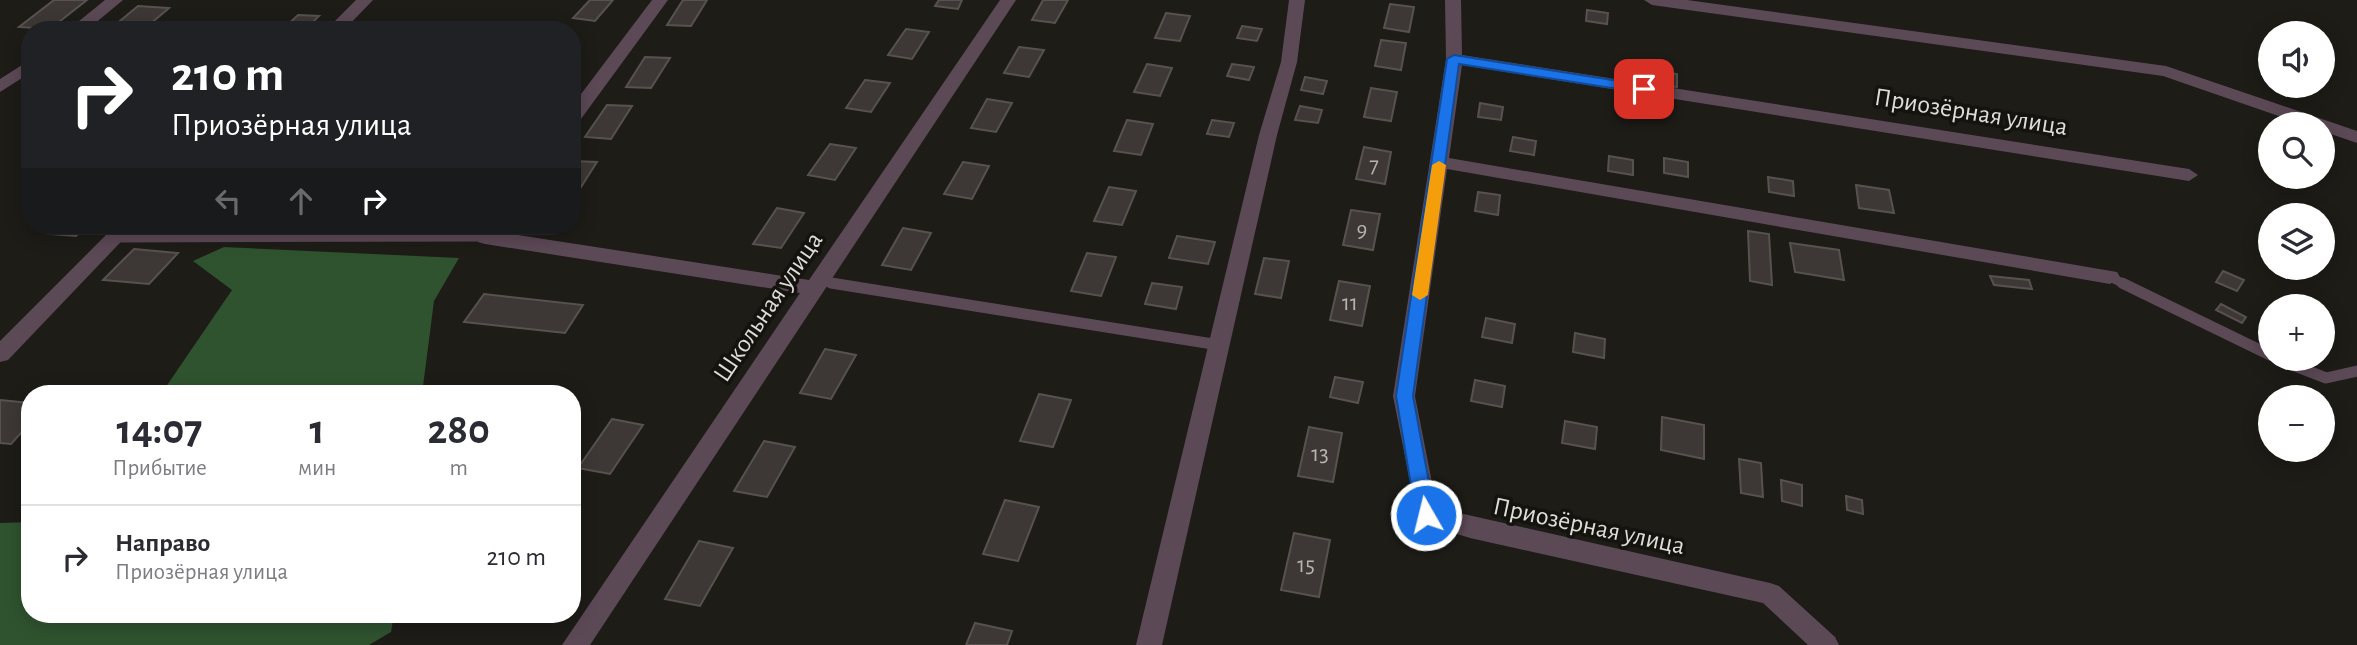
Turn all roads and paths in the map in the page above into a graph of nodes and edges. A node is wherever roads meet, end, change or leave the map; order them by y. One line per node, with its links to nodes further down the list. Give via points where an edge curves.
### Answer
1 (115, 0): 8 (street)
2 (365, 0): 9 (street)
3 (660, 0): 13 (street)
4 (1008, 0): 22 (street, Школьная улица)
5 (1297, 0): 23 (street, via 1289,62)
6 (1453, 0): 10 (street, Приозёрная улица)
7 (1652, 0): 14 (street, via 2166,71)
8 (88, 21)
9 (343, 21)
10 (1454, 59): 17 (street, Приозёрная улица); 18 (street, Приозёрная улица)
11 (21, 72): 12 (street)
12 (0, 87)
13 (581, 107)
14 (2284, 112)
15 (2335, 130): 16 (street)
16 (2357, 137)
17 (1440, 162): 21 (street); 30 (street, Приозёрная улица, via 1404,396 1426,515 1770,594)
18 (2189, 175)
19 (117, 235): 25 (street)
20 (513, 235): 22 (street)
21 (2110, 277): 24 (lane)
22 (816, 285): 23 (lane); 28 (street, Школьная улица)
23 (1219, 345): 29 (street)
24 (2258, 349)
25 (0, 354)
26 (2306, 371): 27 (lane, via 2326,379)
27 (2357, 371)
28 (575, 645)
29 (1149, 645)
30 (1826, 645)

